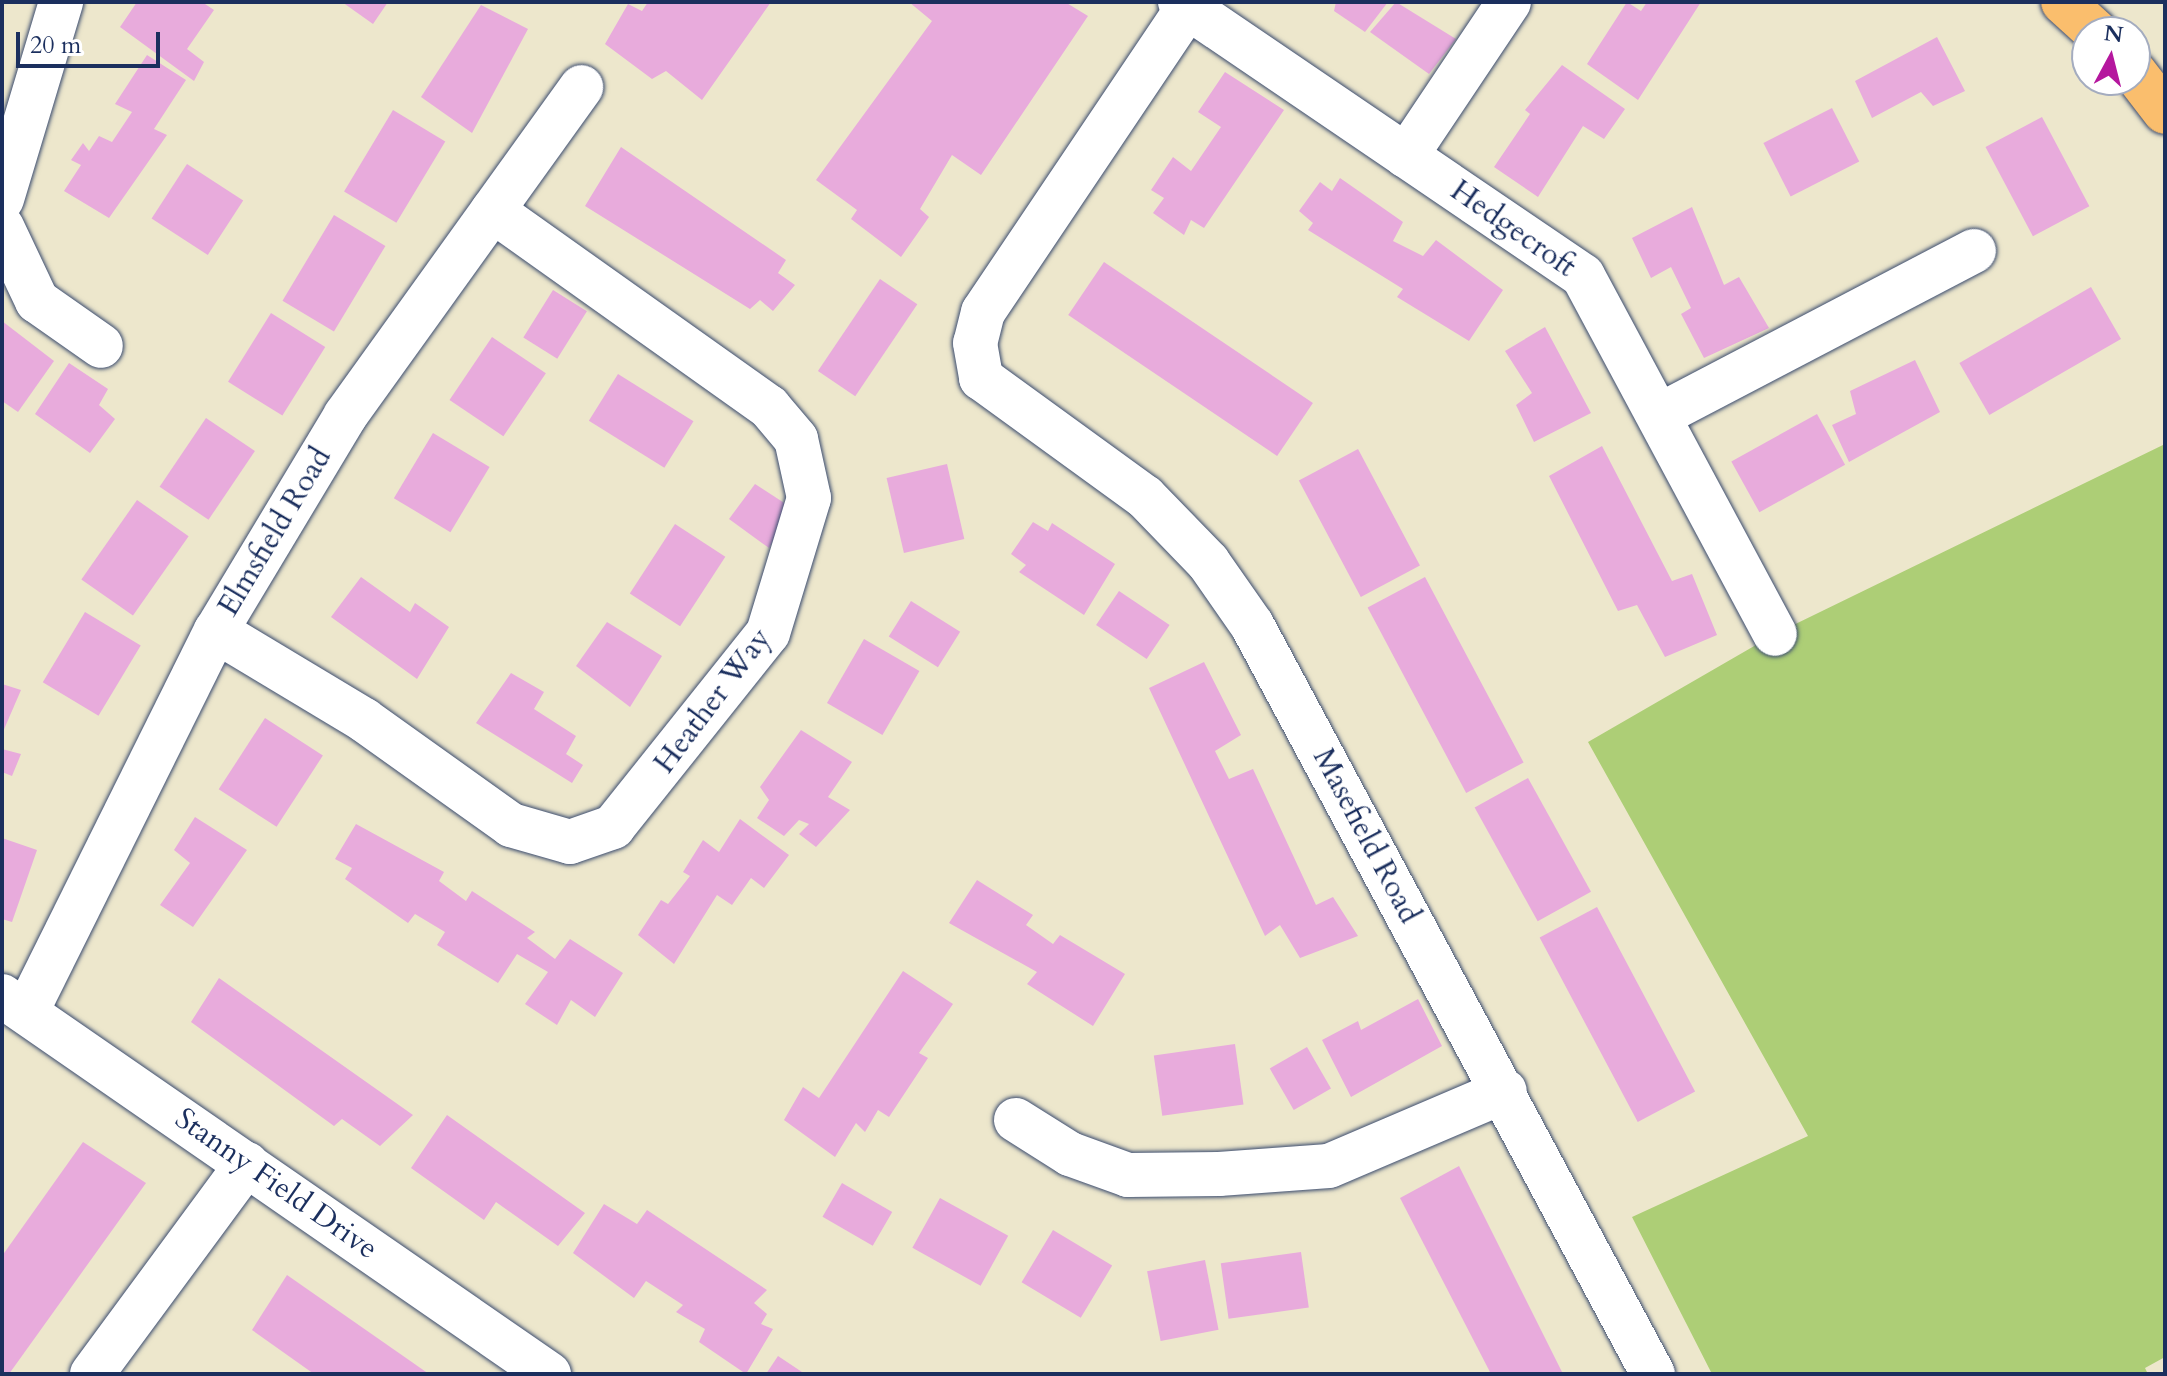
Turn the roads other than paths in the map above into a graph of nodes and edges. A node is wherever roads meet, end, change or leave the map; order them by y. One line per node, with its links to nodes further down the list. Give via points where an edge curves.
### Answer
1 (61, 2): 10 (street)
2 (1509, 2): 9 (street)
3 (2063, 2): 5 (main road)
4 (1184, 4): 9 (street, Hedgecroft); 15 (street, Hedgecroft, via 983,312 975,343)
5 (2078, 16)
6 (581, 87): 11 (street, Elmsfield Road)
7 (2151, 94): 8 (main road)
8 (2165, 112)
9 (1406, 156): 16 (street, Hedgecroft, via 1583,276)
10 (2, 199)
11 (493, 211): 17 (street, Elmsfield Road, via 345,416); 17 (street, Heather Way, via 769,407 796,439 809,498 768,633 613,827 570,842 511,825 364,720)
12 (2, 227): 14 (street, via 37,301)
13 (1974, 251): 16 (street)
14 (101, 346)
15 (981, 378): 20 (street, Masefield Road, via 1145,497 1208,562 1252,625)
16 (1662, 414): 18 (street, Hedgecroft)
17 (216, 631): 19 (street, Elmsfield Road)
18 (1775, 634)
19 (14, 1004): 22 (street, Stanny Field Drive)
20 (1505, 1091): 21 (street, via 1329,1166 1219,1174 1128,1175 1070,1154); 25 (street, Masefield Road)
21 (1016, 1120)
22 (247, 1164): 23 (street); 24 (street, Stanny Field Drive)
23 (92, 1374)
24 (549, 1374)
25 (1653, 1374)

